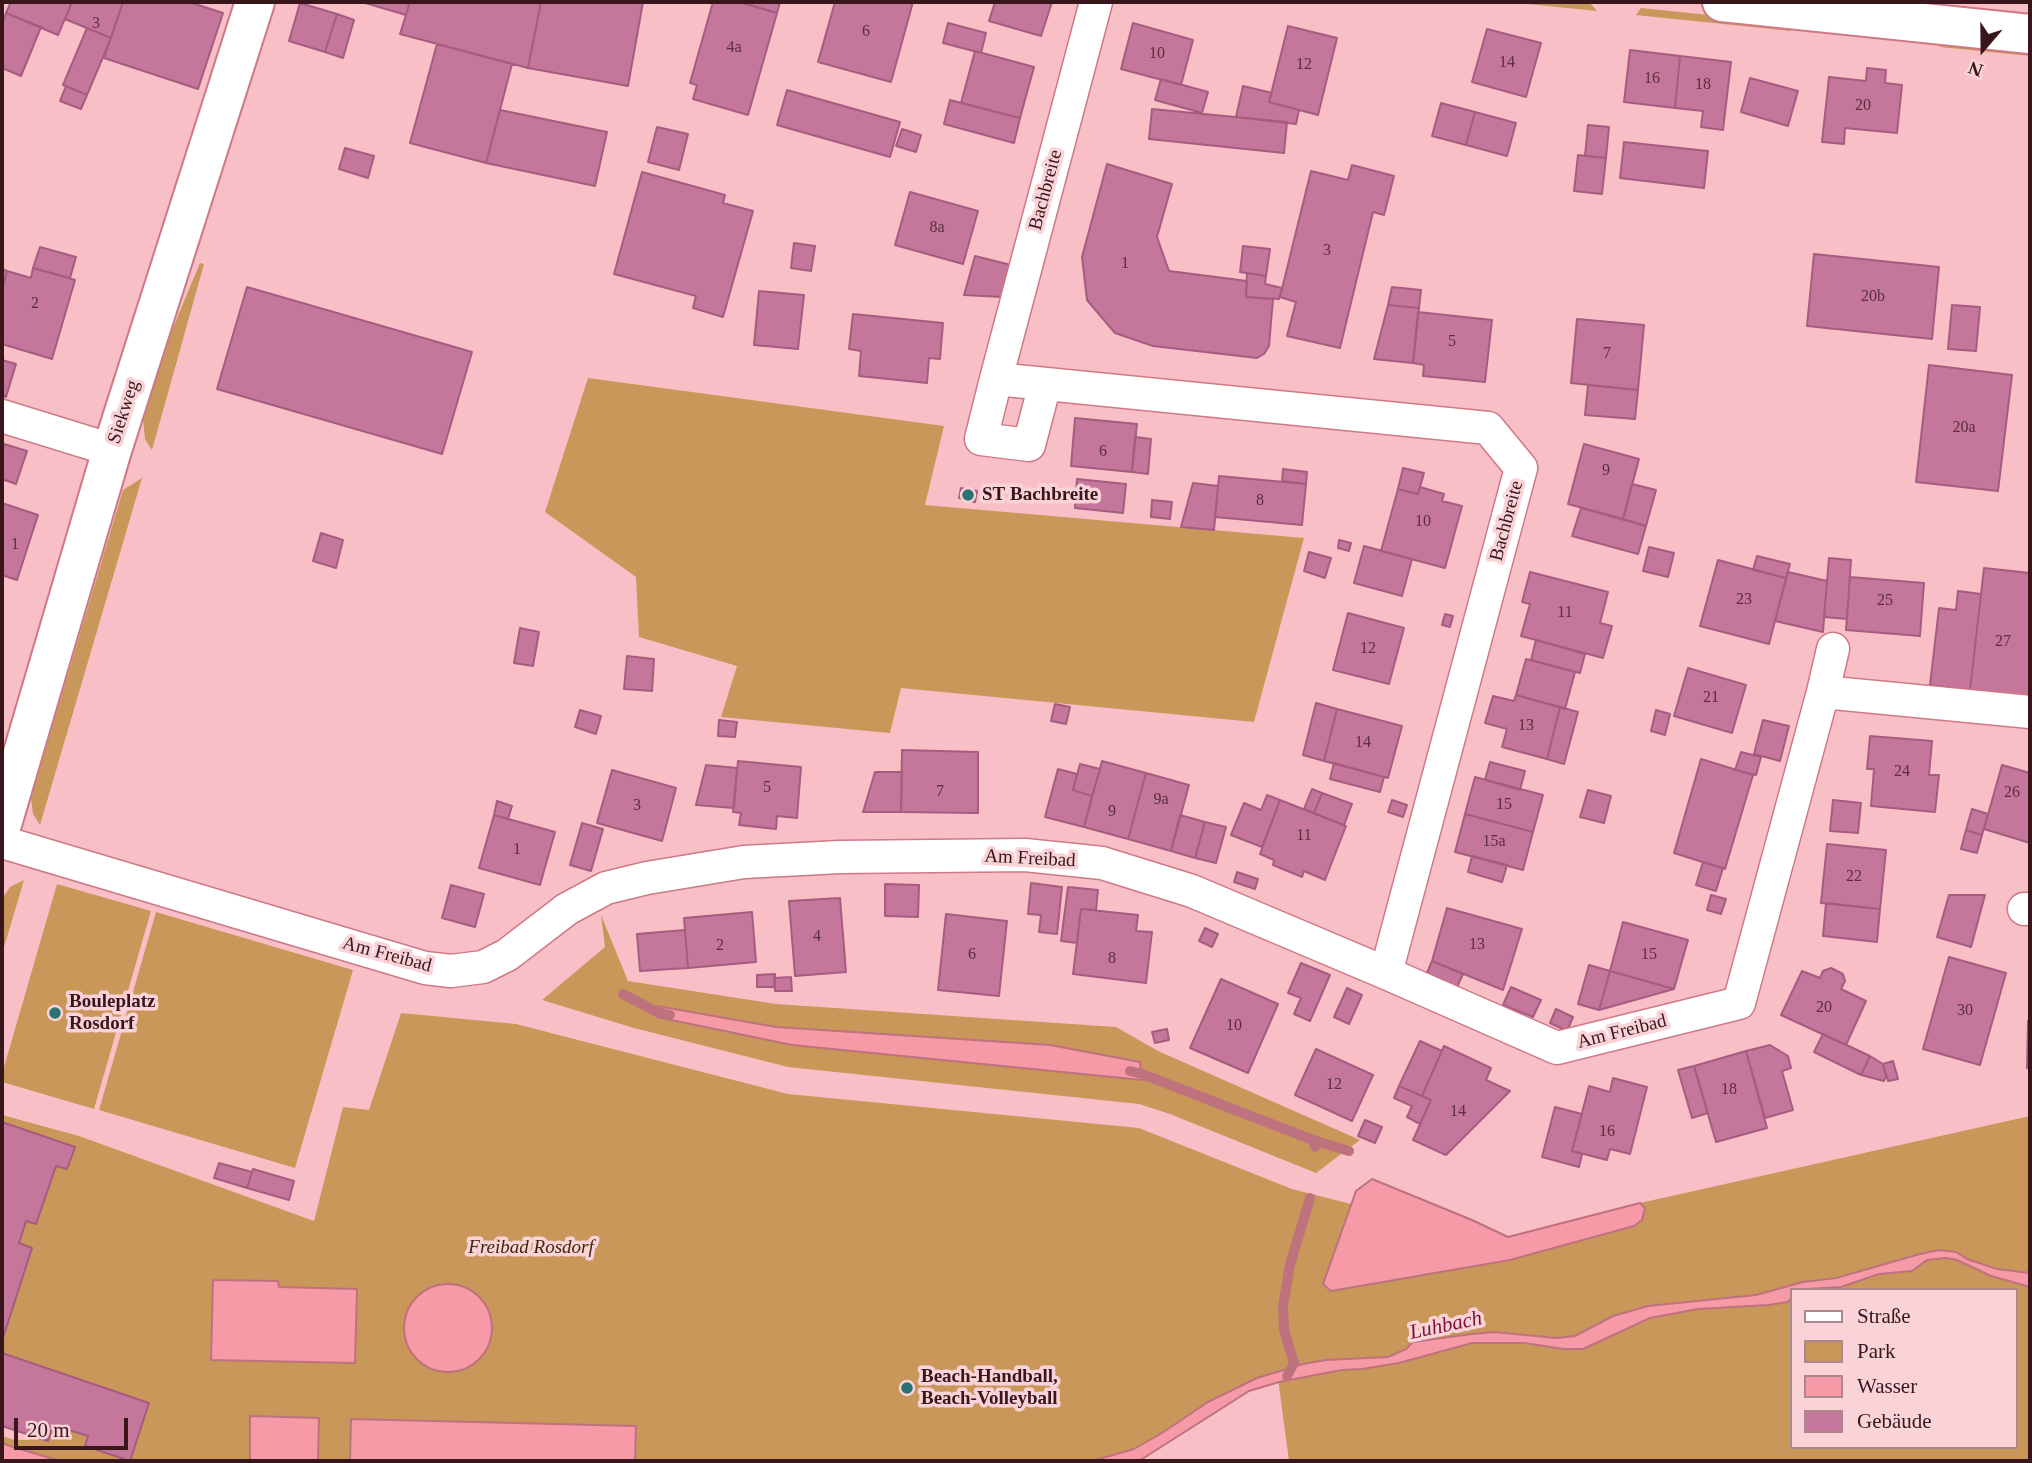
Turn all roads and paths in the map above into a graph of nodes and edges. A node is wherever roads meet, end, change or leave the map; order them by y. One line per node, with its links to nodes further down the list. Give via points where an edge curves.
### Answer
1 (255, 2): 8 (street, Siekweg)
2 (1097, 2): 5 (street, Bachbreite)
3 (1722, 2): 4 (street)
4 (2030, 34)
5 (996, 379): 6 (street, Bachbreite); 6 (street, Bachbreite, via 981,439 1029,445)
6 (1045, 384): 14 (street, Bachbreite, via 1488,428 1521,468)
7 (2, 416): 8 (street)
8 (112, 450): 12 (street, Siekweg)
9 (1833, 649): 10 (street, Am Freibad)
10 (1823, 692): 11 (street); 14 (street, Am Freibad, via 1739,1003 1557,1048)
11 (2030, 712)
12 (2, 824)
13 (2, 842): 14 (street, Am Freibad, via 425,968 451,971 483,967 507,956 567,909 606,888 647,878 744,862 1025,855 1102,863 1192,891)
14 (1387, 973)

